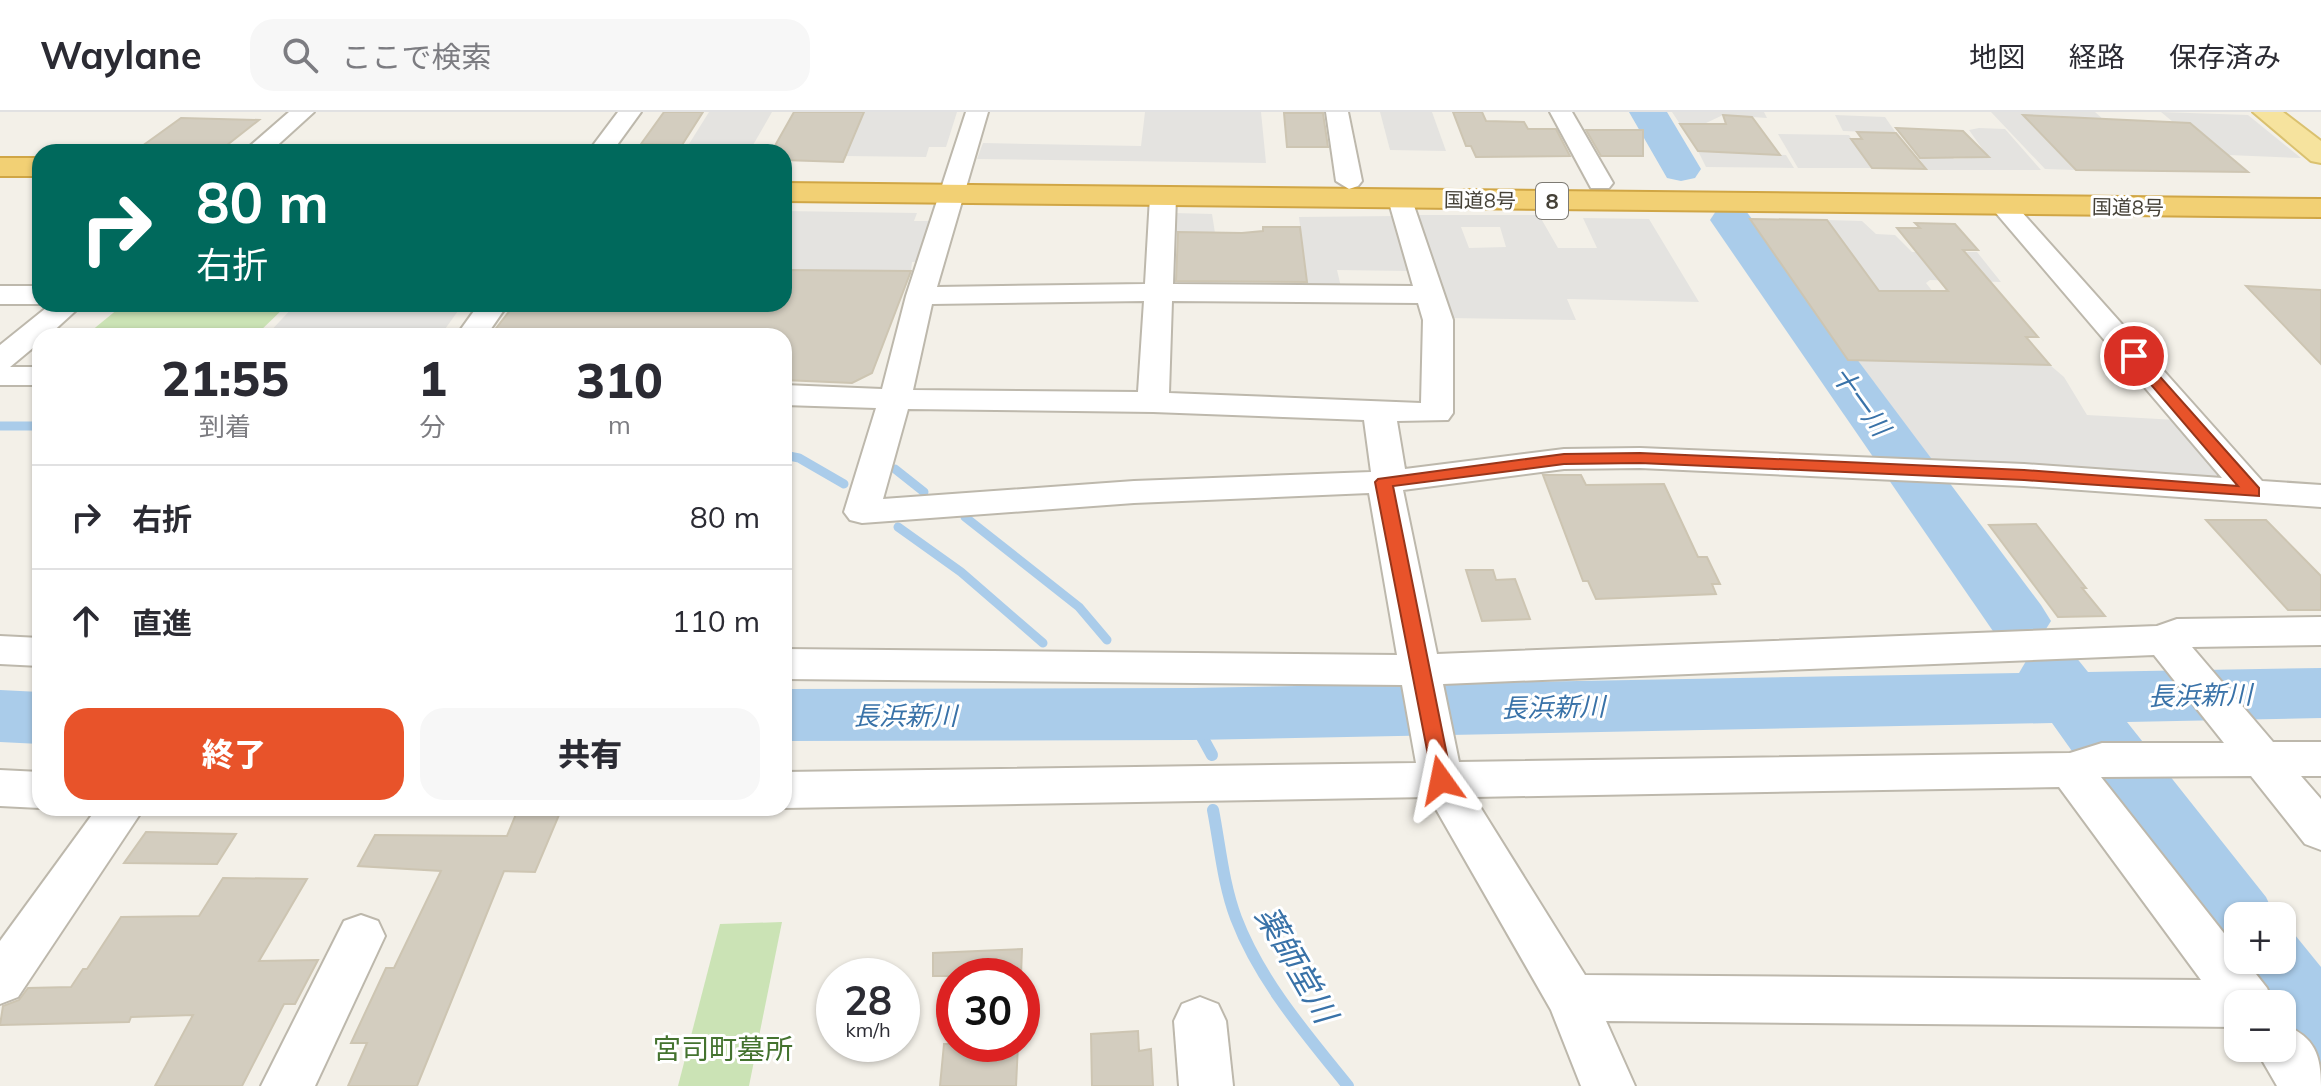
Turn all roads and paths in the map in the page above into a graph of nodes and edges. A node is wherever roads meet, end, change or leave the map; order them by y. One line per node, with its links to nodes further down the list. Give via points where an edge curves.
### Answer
1 (303, 112): 7 (street)
2 (630, 112): 8 (street)
3 (977, 112): 17 (street)
4 (1337, 112): 13 (street)
5 (1561, 112): 14 (street)
6 (2266, 112): 9 (main road)
7 (265, 144)
8 (606, 144)
9 (2321, 155)
10 (0, 167): 11 (highway)
11 (32, 167)
12 (792, 176): 17 (highway, 国道8号 / 8)
13 (1349, 181): 14 (highway, 国道8号 / 8); 17 (highway, 国道8号 / 8)
14 (1600, 183): 18 (highway, 国道8号 / 8)
15 (0, 184): 16 (highway)
16 (32, 184)
17 (955, 186): 19 (highway, 国道8号 / 8); 20 (highway, 国道8号 / 8); 28 (street)
18 (2321, 191)
19 (792, 192)
20 (1163, 197): 21 (highway, 国道8号 / 8); 24 (street)
21 (1401, 199): 22 (highway, 国道8号 / 8); 27 (street)
22 (2003, 206): 23 (highway, 国道8号 / 8); 40 (street)
23 (2321, 208)
24 (1159, 292): 27 (street); 28 (street); 37 (street)
25 (0, 295): 26 (street)
26 (32, 295)
27 (1429, 295): 38 (street, via 1438,320 1437,413)
28 (920, 296): 36 (street)
29 (59, 312): 30 (street)
30 (39, 328)
31 (32, 334): 32 (street)
32 (0, 360)
33 (0, 376): 34 (street)
34 (32, 376)
35 (792, 395): 36 (street)
36 (895, 399): 37 (street); 39 (street, via 862,512 1134,492)
37 (1153, 402): 38 (street)
38 (1379, 411): 39 (street)
39 (1387, 482): 40 (street, via 1564,459 1640,458 2024,475); 47 (street)
40 (2253, 492): 41 (street)
41 (2321, 496)
42 (2321, 631): 43 (street, via 2177,633)
43 (2169, 646): 47 (street); 48 (street)
44 (0, 650): 45 (street)
45 (32, 652)
46 (792, 664): 47 (street)
47 (1418, 670): 51 (street)
48 (2256, 752): 49 (street); 50 (street); 56 (street)
49 (2321, 759)
50 (2103, 763): 51 (street); 59 (street)
51 (1441, 780): 54 (street); 60 (street)
52 (0, 788): 53 (street)
53 (32, 790)
54 (792, 790)
55 (116, 816): 58 (street)
56 (2321, 831)
57 (361, 936): 64 (street)
58 (0, 981)
59 (2240, 990)
60 (1571, 998): 61 (street); 66 (street)
61 (2224, 1004)
62 (1200, 1021): 65 (street)
63 (2291, 1062): 67 (street)
64 (288, 1086)
65 (1206, 1086)
66 (1608, 1086)
67 (2309, 1086)

